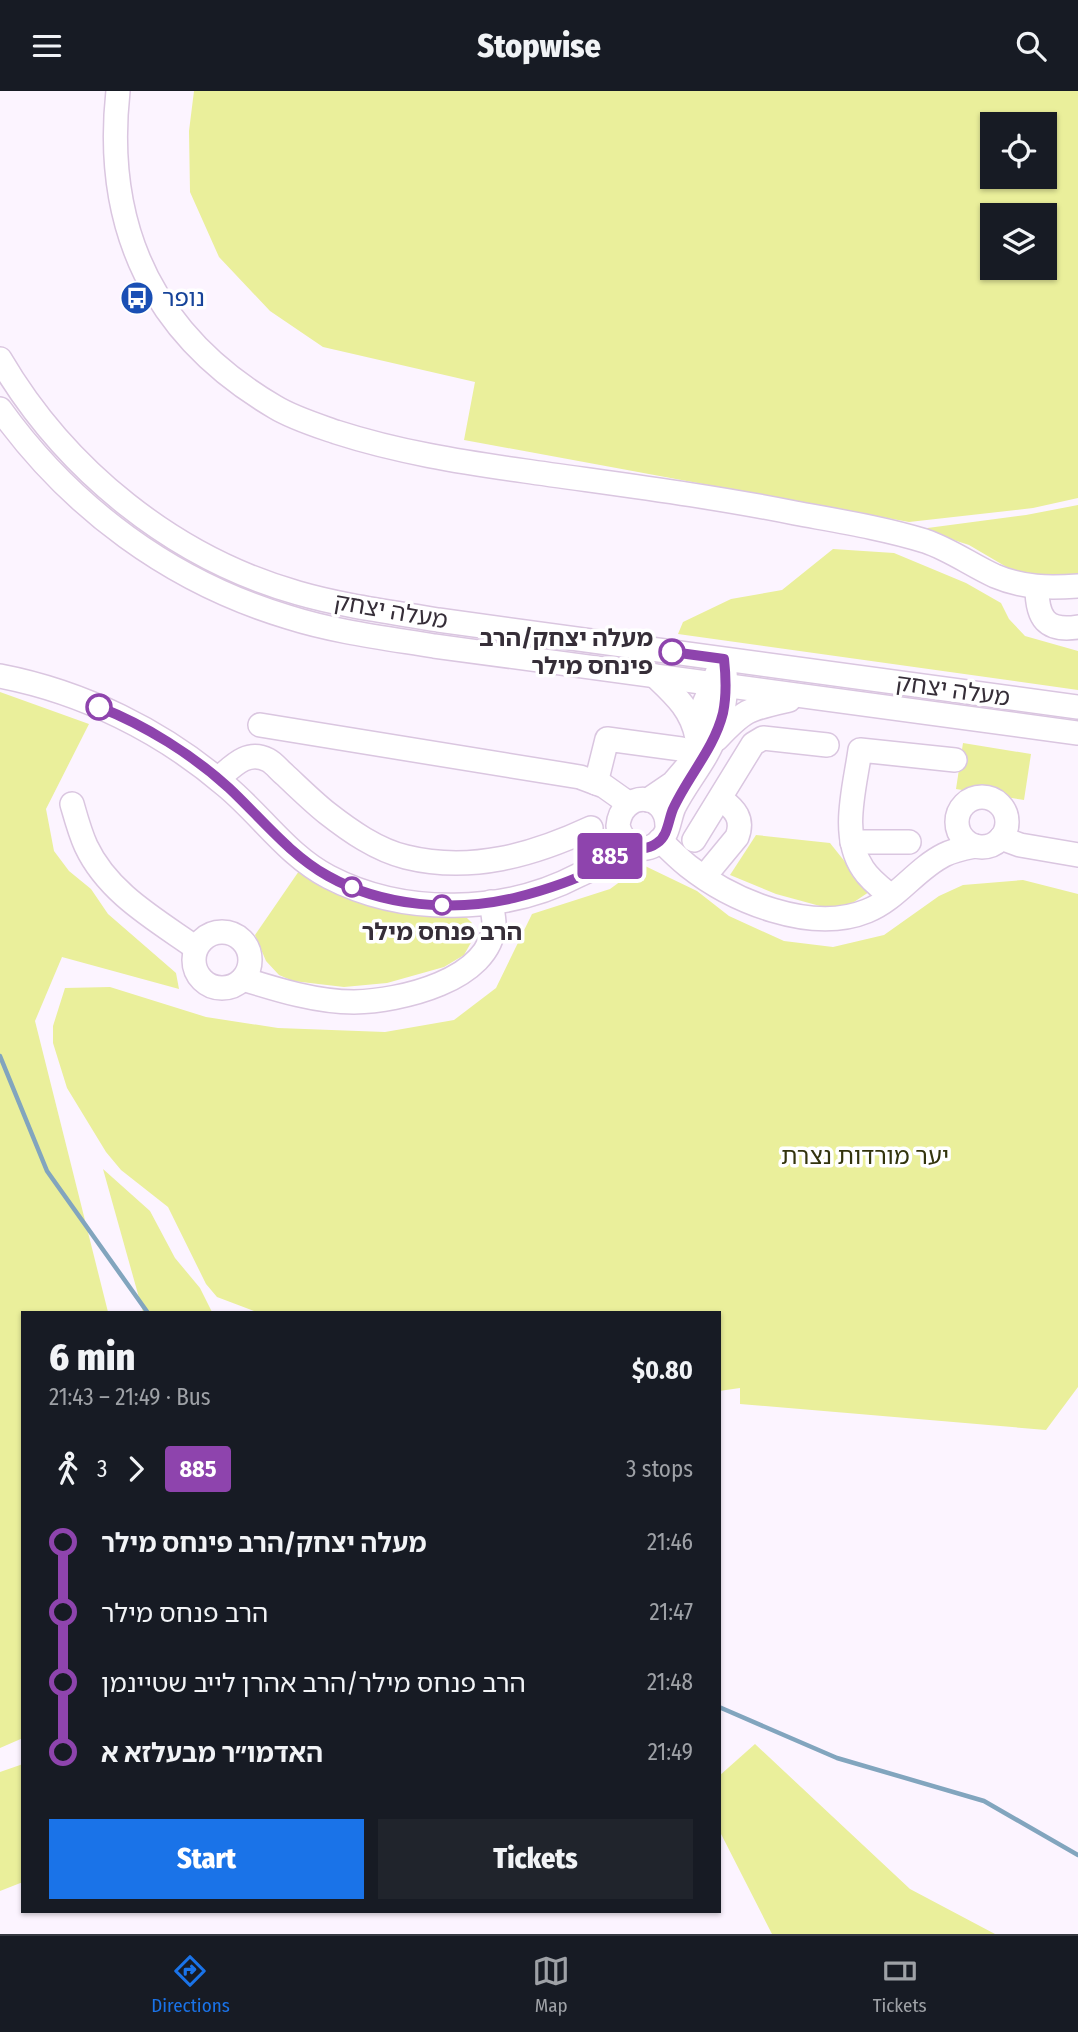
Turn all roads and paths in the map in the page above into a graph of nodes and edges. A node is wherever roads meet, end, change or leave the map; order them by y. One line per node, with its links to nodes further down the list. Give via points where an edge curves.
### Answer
1 (118, 91): 5 (street, via 115,146 123,214 149,285 188,336 276,407 395,450 729,500 877,529 944,548 993,575)
2 (0, 359): 7 (street, מעלה יצחק, via 47,427 120,498 189,547 250,576 310,596 392,612)
3 (0, 409): 9 (street, מעלה יצחק, via 51,471 127,539 188,577 250,605 351,632)
4 (1078, 586): 5 (street)
5 (1037, 588): 6 (street, via 1037,605 1045,621 1062,629)
6 (1078, 627)
7 (724, 659): 10 (street); 12 (street, מעלה יצחק)
8 (0, 676): 18 (street, via 64,693 117,714)
9 (655, 676): 10 (street, מעלה יצחק); 16 (street, via 690,714)
10 (719, 685): 11 (street, מעלה יצחק); 16 (street, via 723,715 716,735)
11 (803, 696): 14 (street, מעלה יצחק); 16 (street, via 752,708)
12 (1078, 707)
13 (260, 725): 19 (street)
14 (1078, 733)
15 (827, 745): 20 (street, via 763,738 754,744)
16 (696, 747): 19 (street, via 607,739); 21 (street, via 691,762 673,783); 25 (street)
17 (955, 760): 29 (street, via 860,750)
18 (218, 779): 24 (street, via 243,758 268,760 359,837 404,857 488,861 526,854); 36 (street, via 301,858 328,876 360,890 425,905)
19 (596, 783): 21 (street)
20 (721, 799): 28 (street); 34 (street, via 737,813 740,829)
21 (638, 801): 25 (street, via 660,806 665,812); 27 (street, via 618,817)
22 (72, 804): 37 (street, via 86,845 107,879)
23 (956, 822): 26 (street, via 968,801 992,799 1007,818); 31 (street, via 962,837); 33 (street)
24 (591, 828)
25 (664, 833): 27 (street, via 649,848 632,846); 34 (street, via 687,865)
26 (1001, 838): 31 (street, via 992,845); 32 (street)
27 (623, 839): 36 (street, via 606,861 568,881)
28 (694, 840)
29 (852, 842): 30 (street); 35 (street, via 863,869)
30 (909, 842)
31 (975, 846): 33 (street)
32 (1078, 855)
33 (930, 864): 35 (street)
34 (704, 877): 35 (street, via 735,896 792,916 843,916 867,911)
35 (891, 896)
36 (491, 902): 38 (street, via 494,924 480,959 442,983 414,993 352,1002)
37 (196, 948): 38 (street, via 194,968 206,984 226,989); 38 (street, via 210,934 239,937 250,955)
38 (243, 979)

